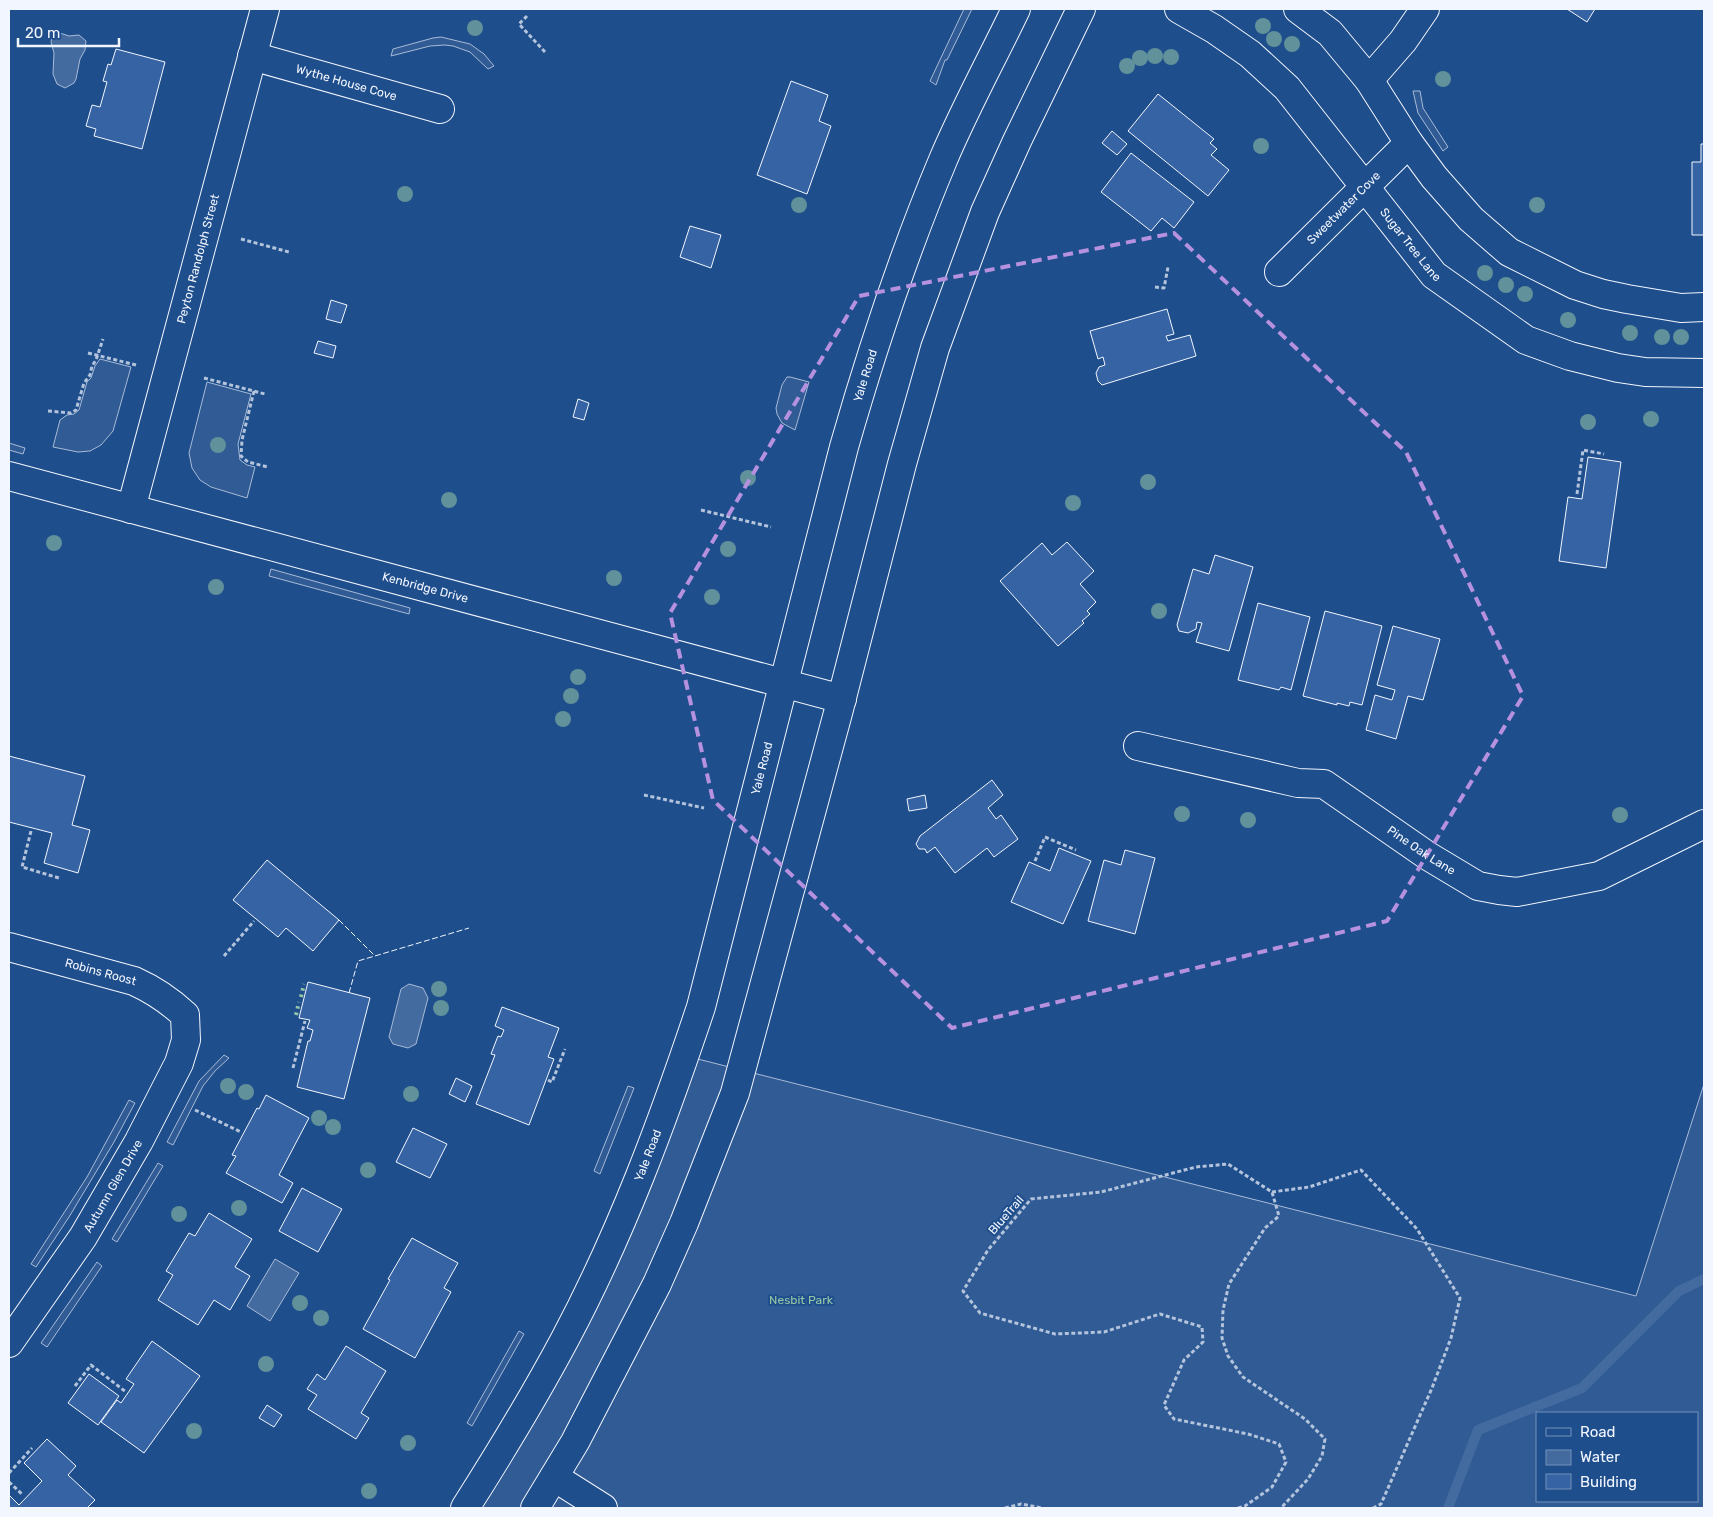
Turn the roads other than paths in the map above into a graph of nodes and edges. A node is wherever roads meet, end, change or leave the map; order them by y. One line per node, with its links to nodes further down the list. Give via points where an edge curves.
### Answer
1 (265, 9): 7 (street, Peyton Randolph Street)
2 (1016, 9): 17 (street, Yale Road, via 944,158 886,308 844,447)
3 (1081, 9): 18 (street, via 985,212 935,348)
4 (1179, 9): 11 (street, Sugar Tree Lane, via 1250,54 1287,88)
5 (1298, 9): 8 (street, via 1330,33)
6 (1425, 9): 8 (street, via 1403,42)
7 (252, 56): 9 (street, Wythe House Cove); 16 (street, Peyton Randolph Street)
8 (1369, 80): 10 (street)
9 (440, 109)
10 (1409, 143): 11 (street, Sweetwater Cove); 13 (street, via 1471,219 1509,252 1575,285 1603,294 1680,308)
11 (1363, 187): 12 (street, Sweetwater Cove); 14 (street, Sugar Tree Lane, via 1434,275 1526,340 1618,368)
12 (1279, 272)
13 (1704, 307)
14 (1704, 373)
15 (9, 476): 16 (street, Kenbridge Drive)
16 (131, 509): 17 (street, Kenbridge Drive)
17 (783, 684): 18 (street, Kenbridge Drive); 25 (street, Yale Road, via 701,1007 650,1153 609,1249 565,1339 502,1450)
18 (842, 699): 24 (street, via 735,1093 657,1284 585,1425)
19 (1138, 746): 20 (street, Pine Oak Lane, via 1298,783 1324,784 1461,876 1478,886 1499,890 1517,892 1599,876)
20 (1704, 824)
21 (9, 947): 22 (street, Robins Roost, via 134,981 169,1000)
22 (184, 1015): 23 (street, Autumn Glen Drive, via 186,1040 179,1063 139,1141 82,1237)
23 (9, 1343)
24 (554, 1477): 26 (street); 27 (street)
25 (464, 1508)
26 (535, 1508)
27 (603, 1508)

